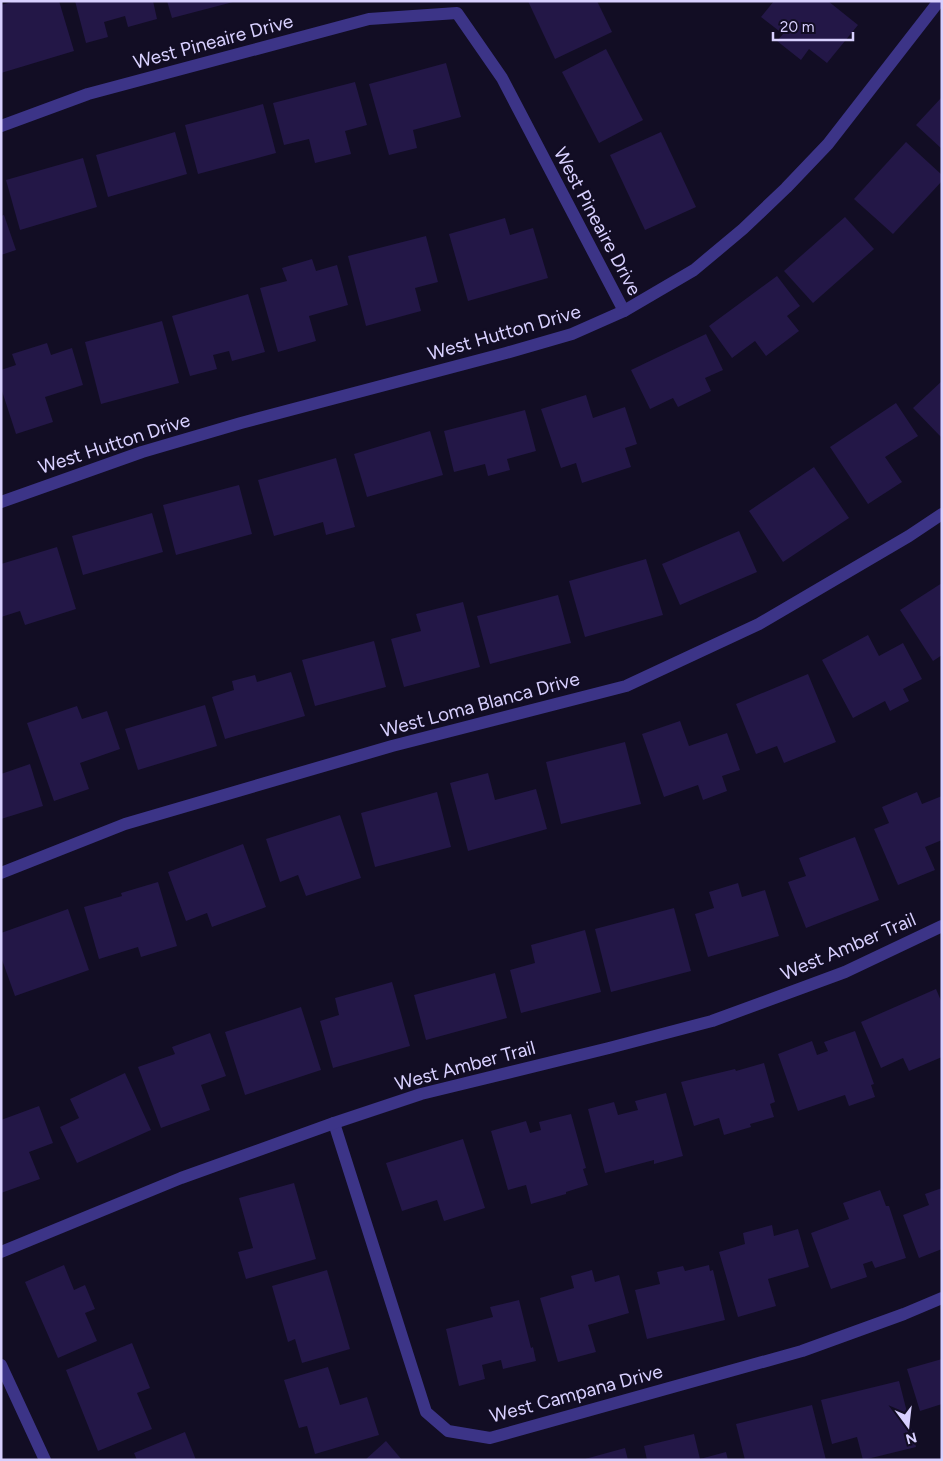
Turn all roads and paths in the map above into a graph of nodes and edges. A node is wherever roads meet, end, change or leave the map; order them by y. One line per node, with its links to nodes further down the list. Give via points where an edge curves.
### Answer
1 (934, 3): 3 (street, West Hutton Drive, via 828,144 744,230 694,270)
2 (1, 126): 3 (street, West Pineaire Drive, via 88,94 369,18 457,13 502,78)
3 (624, 311): 4 (street, West Hutton Drive, via 572,334 242,422 142,452)
4 (1, 502)
5 (942, 514): 6 (street, West Loma Blanca Drive, via 759,624 626,686 392,746 125,824)
6 (1, 874)
7 (942, 926): 8 (street, West Amber Trail, via 845,972 712,1021 421,1094)
8 (334, 1123): 9 (street, West Amber Trail, via 181,1178); 10 (street, West Campana Drive, via 426,1412 448,1431 490,1438 802,1350)
9 (1, 1252)
10 (942, 1298)
11 (1, 1365): 12 (street)
12 (45, 1460)

